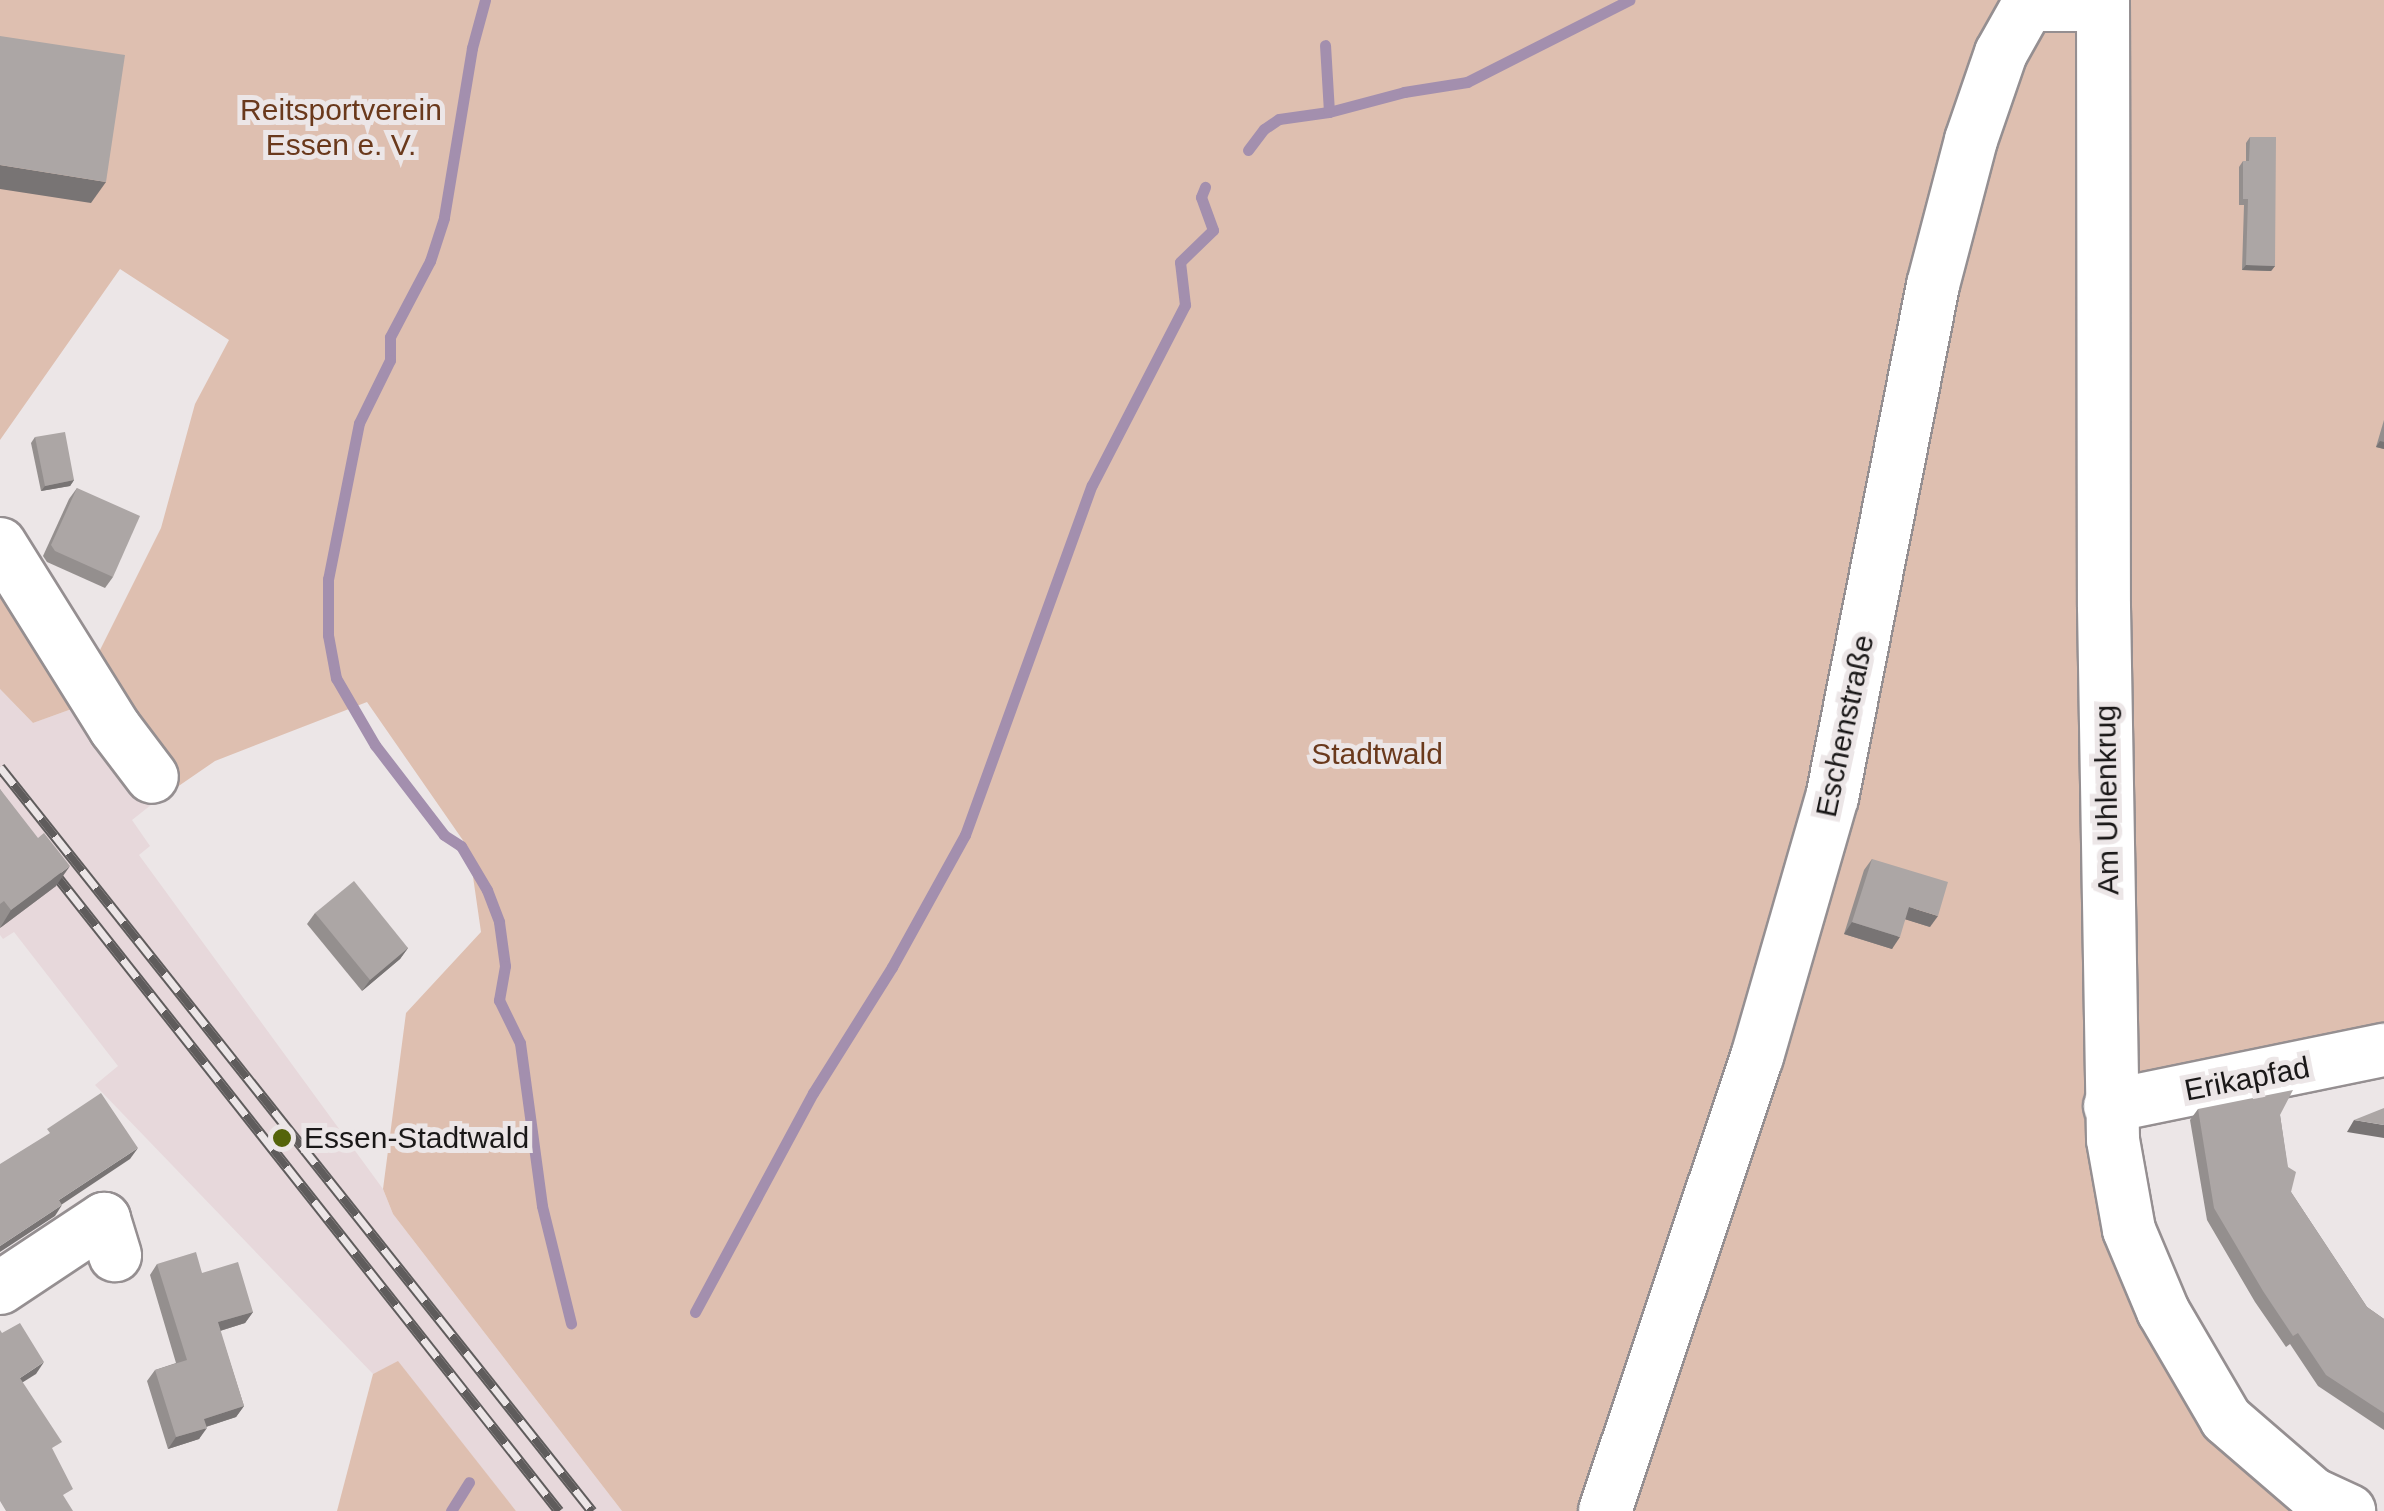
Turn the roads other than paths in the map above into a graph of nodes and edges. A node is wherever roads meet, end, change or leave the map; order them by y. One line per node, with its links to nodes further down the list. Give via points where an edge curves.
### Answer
1 (2103, 2): 5 (street, Am Uhlenkrug); 8 (street, Eschenstraße, via 2028,6 2001,53 1971,140 1934,285 1832,798 1756,1057)
2 (0, 544): 3 (street)
3 (152, 776)
4 (2384, 1050): 5 (street, Erikapfad)
5 (2110, 1106): 9 (street, Am Uhlenkrug, via 2128,1230 2162,1311 2226,1419 2313,1494)
6 (116, 1255): 7 (street, via 104,1219)
7 (0, 1288)
8 (1605, 1511)
9 (2349, 1511)

